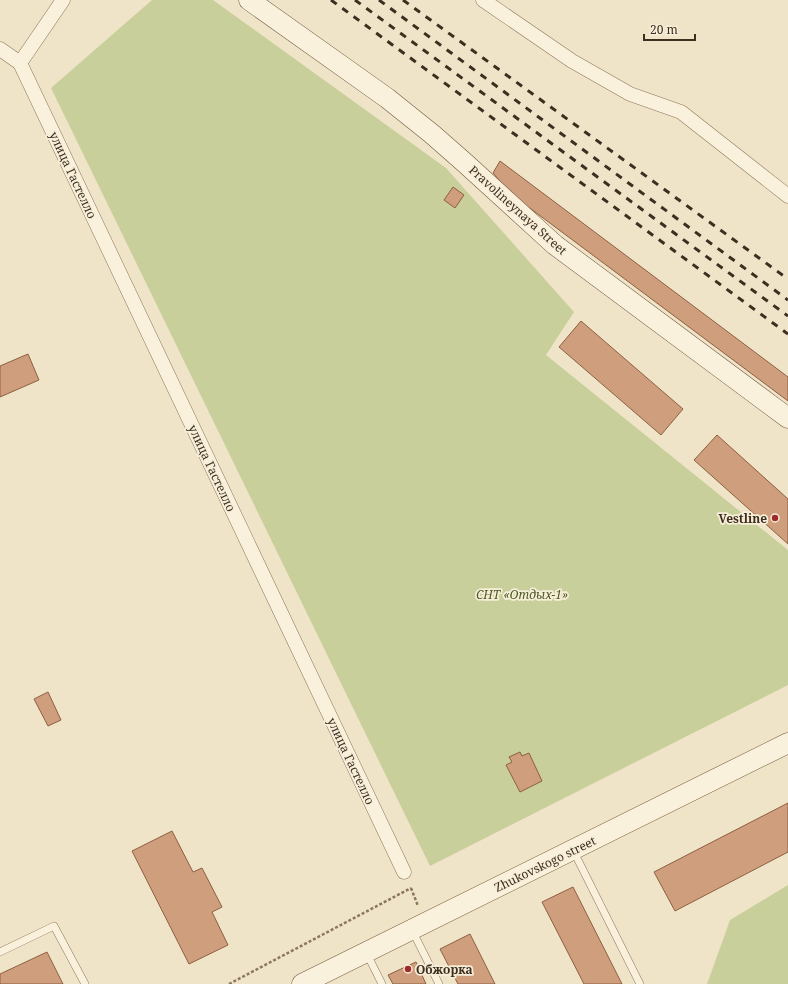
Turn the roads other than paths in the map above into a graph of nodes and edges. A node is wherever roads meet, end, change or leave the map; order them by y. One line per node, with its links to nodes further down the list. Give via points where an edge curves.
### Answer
1 (64, 0): 5 (street)
2 (249, 0): 7 (main road, Pravolineynaya Street, via 387,98 465,163 554,245)
3 (483, 0): 6 (street, via 572,61 630,94 681,112)
4 (0, 49): 5 (street, улица Гастелло)
5 (20, 64): 10 (street, улица Гастелло)
6 (788, 196)
7 (788, 418)
8 (788, 744): 9 (main road, Zhukovskogo street)
9 (573, 850): 11 (main road, Zhukovskogo street); 18 (lane)
10 (404, 872)
11 (418, 926): 13 (main road, Zhukovskogo street); 17 (lane)
12 (0, 952): 14 (lane, via 54,926)
13 (366, 952): 15 (main road, Zhukovskogo street); 16 (lane)
14 (85, 984)
15 (302, 984)
16 (382, 984)
17 (439, 984)
18 (640, 984)

